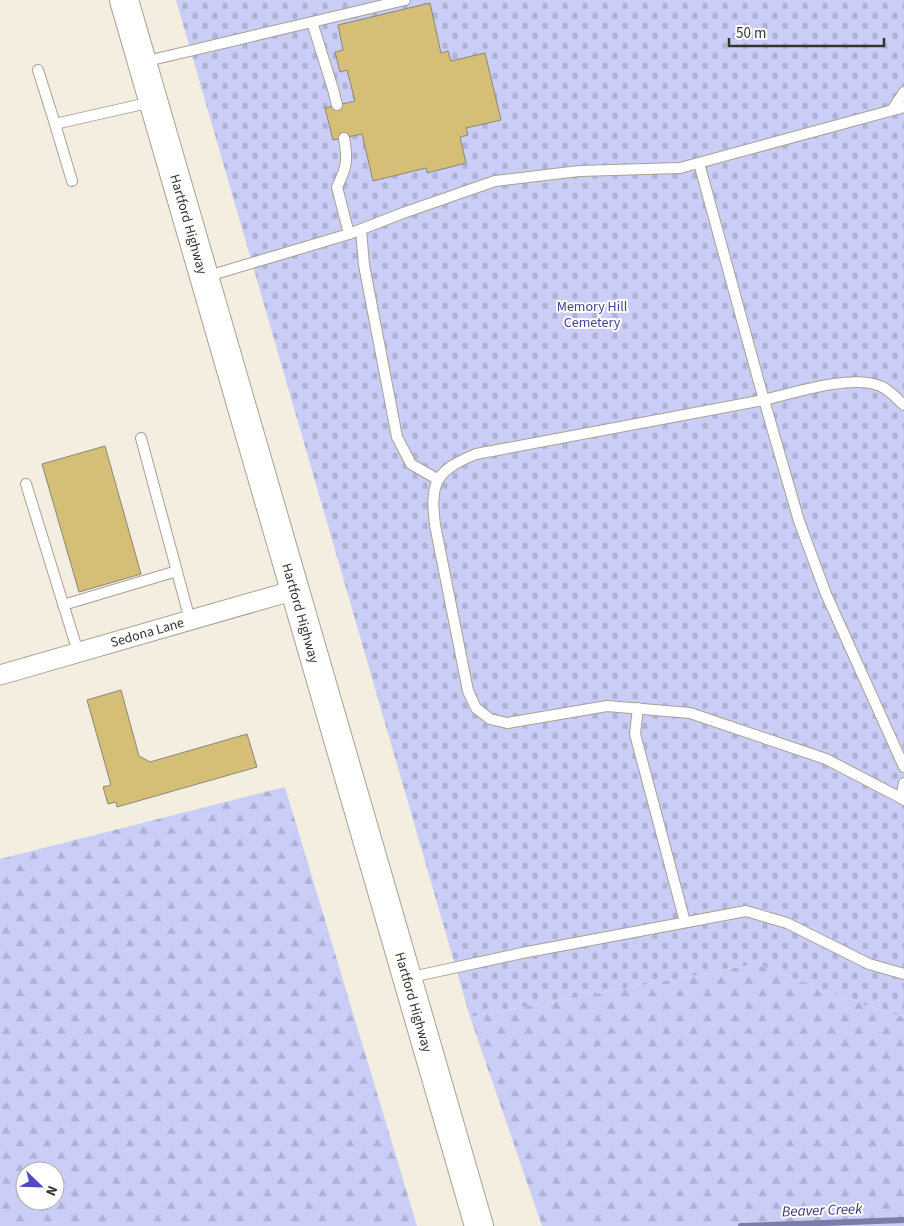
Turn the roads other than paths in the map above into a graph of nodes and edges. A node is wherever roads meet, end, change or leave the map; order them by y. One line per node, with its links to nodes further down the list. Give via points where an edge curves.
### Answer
1 (124, 0): 4 (main road, Hartford Highway)
2 (404, 0): 3 (lane)
3 (312, 22): 4 (lane); 8 (lane)
4 (142, 63): 7 (main road, Hartford Highway)
5 (38, 70): 11 (lane)
6 (904, 92): 10 (lane)
7 (153, 102): 11 (lane); 17 (main road, Hartford Highway)
8 (337, 105)
9 (904, 107): 10 (lane)
10 (892, 110): 13 (lane)
11 (55, 124): 14 (lane)
12 (344, 138): 16 (lane, via 345,172 337,188)
13 (699, 163): 15 (lane, via 680,168 579,171 495,180); 18 (lane)
14 (72, 181)
15 (361, 230): 16 (lane); 21 (lane, via 364,266 397,438 411,464)
16 (349, 234): 17 (lane)
17 (205, 278): 24 (main road, Hartford Highway)
18 (764, 400): 19 (lane, via 845,382 863,382 880,386); 21 (lane, via 476,454 454,463); 30 (lane, via 800,521 826,594)
19 (904, 405)
20 (141, 438): 23 (lane)
21 (437, 479): 29 (lane, via 432,502 435,525 468,691 476,708 490,719 507,723 607,706)
22 (26, 484): 25 (lane)
23 (177, 571): 25 (lane); 26 (lane)
24 (295, 590): 26 (street, Sedona Lane); 35 (main road, Hartford Highway)
25 (63, 605): 27 (lane)
26 (190, 620): 27 (street, Sedona Lane)
27 (78, 652): 28 (street, Sedona Lane)
28 (0, 675)
29 (638, 708): 32 (lane, via 690,713 726,724 826,759); 33 (lane, via 635,734)
30 (904, 767)
31 (904, 783): 32 (lane)
32 (902, 799)
33 (685, 922): 34 (lane, via 746,911 787,924 869,964); 35 (lane)
34 (904, 974)
35 (406, 978): 36 (main road, Hartford Highway)
36 (479, 1226)

